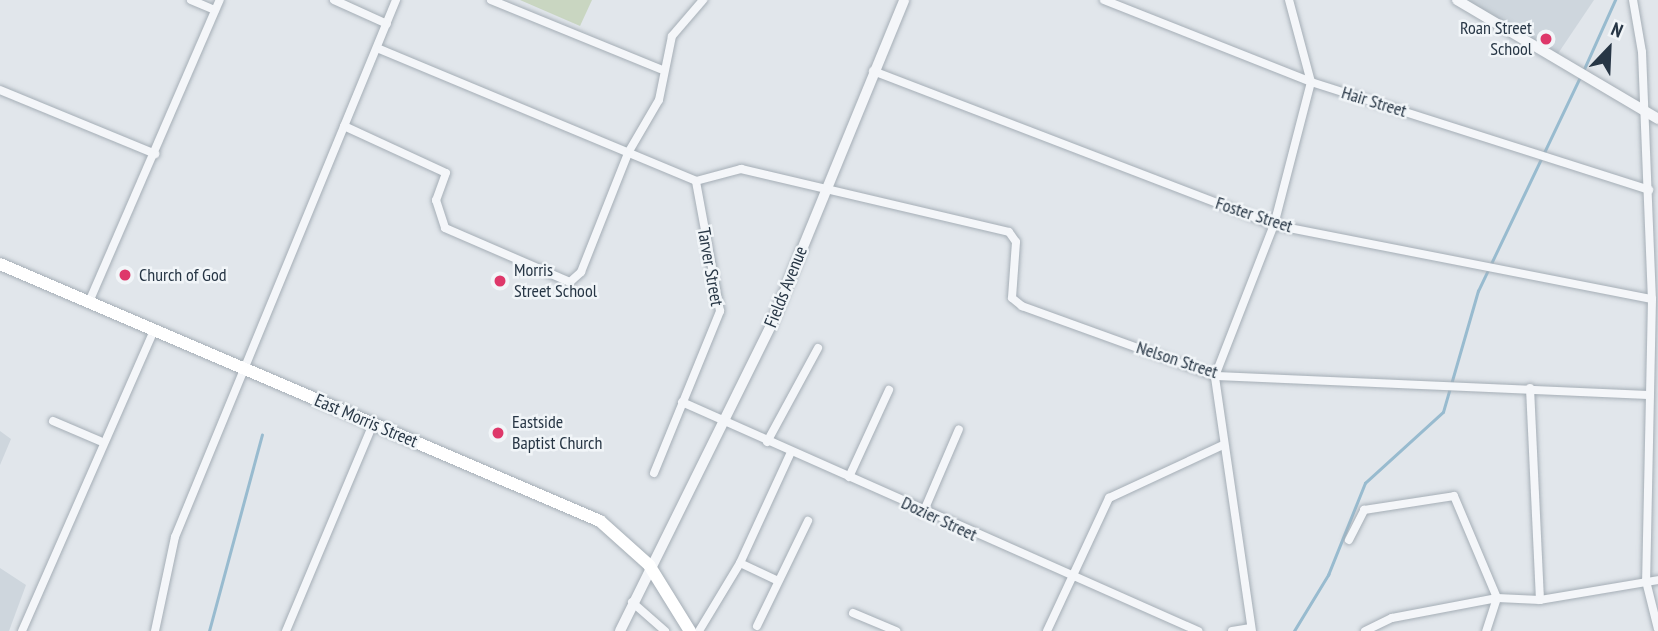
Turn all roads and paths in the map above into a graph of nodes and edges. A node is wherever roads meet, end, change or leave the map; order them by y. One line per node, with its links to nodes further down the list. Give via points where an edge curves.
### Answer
1 (191, 0): 12 (street)
2 (220, 0): 12 (street)
3 (334, 0): 13 (street)
4 (396, 0): 13 (street)
5 (491, 0): 15 (street)
6 (703, 0): 15 (street, via 672,36)
7 (904, 0): 16 (street, Fields Avenue)
8 (1104, 0): 17 (street, Hair Street)
9 (1289, 0): 17 (street)
10 (1457, 0): 19 (street)
11 (1633, 0): 19 (street)
12 (215, 10): 23 (street)
13 (387, 24): 14 (street)
14 (376, 47): 21 (street); 22 (street)
15 (660, 69): 22 (street, via 659,100)
16 (873, 71): 25 (street, Fields Avenue); 27 (street, Foster Street)
17 (1311, 82): 26 (street, Hair Street); 27 (street)
18 (0, 90): 23 (street)
19 (1645, 113): 20 (street); 26 (street)
20 (1658, 119)
21 (344, 126): 22 (street, via 446,173 436,200 445,228 570,282 581,272); 34 (street)
22 (628, 153): 24 (street)
23 (155, 154): 30 (street)
24 (696, 181): 25 (street, via 741,169); 39 (street, Tarver Street, via 720,311)
25 (825, 189): 35 (street, Nelson Street, via 1009,232 1016,242 1012,298 1022,306); 41 (street, Fields Avenue, via 771,325)
26 (1649, 190): 29 (street)
27 (1274, 225): 29 (street, Foster Street); 35 (street)
28 (0, 264): 30 (main road, East Morris Street)
29 (1652, 299): 32 (street)
30 (89, 302): 31 (main road, East Morris Street)
31 (154, 330): 34 (main road, East Morris Street); 44 (street)
32 (1655, 336): 38 (street)
33 (818, 348): 45 (street)
34 (244, 368): 42 (main road, East Morris Street); 67 (street, via 175,537)
35 (1215, 376): 36 (street, Nelson Street); 46 (street)
36 (1530, 388): 38 (street, Nelson Street); 60 (street)
37 (889, 390): 49 (street)
38 (1650, 395): 58 (street)
39 (682, 402): 41 (street, Dozier Street); 48 (street, Tarver Street)
40 (53, 421): 44 (street)
41 (721, 421): 45 (street, Dozier Street); 54 (street, Fields Avenue)
42 (373, 424): 54 (main road, East Morris Street, via 600,521); 68 (street)
43 (959, 429): 50 (street)
44 (100, 441): 66 (street)
45 (767, 442): 47 (street, Dozier Street)
46 (1223, 445): 55 (street, via 1109,498); 64 (street)
47 (791, 452): 49 (street, Dozier Street); 53 (street)
48 (654, 473)
49 (849, 477): 50 (street, Dozier Street)
50 (923, 513): 55 (street, Dozier Street)
51 (808, 521): 57 (street)
52 (1349, 540): 59 (street, via 1364,510 1454,496)
53 (740, 564): 57 (street); 72 (street)
54 (649, 565): 61 (street, Fields Avenue); 71 (main road, East Morris Street)
55 (1072, 580): 74 (street); 75 (street, Dozier Street)
56 (1658, 580): 58 (street)
57 (778, 581): 63 (street)
58 (1646, 581): 60 (street); 65 (street)
59 (1497, 598): 60 (street); 77 (street, via 1392,618); 78 (street)
60 (1540, 600)
61 (632, 602): 69 (street, Fields Avenue); 70 (street)
62 (853, 613): 73 (street)
63 (757, 626)
64 (1251, 629): 76 (street)
65 (1658, 629)
66 (22, 631)
67 (155, 631)
68 (286, 631)
69 (620, 631)
70 (665, 631)
71 (690, 631)
72 (699, 631)
73 (895, 631)
74 (1047, 631)
75 (1198, 631)
76 (1231, 631)
77 (1365, 631)
78 (1486, 631)

